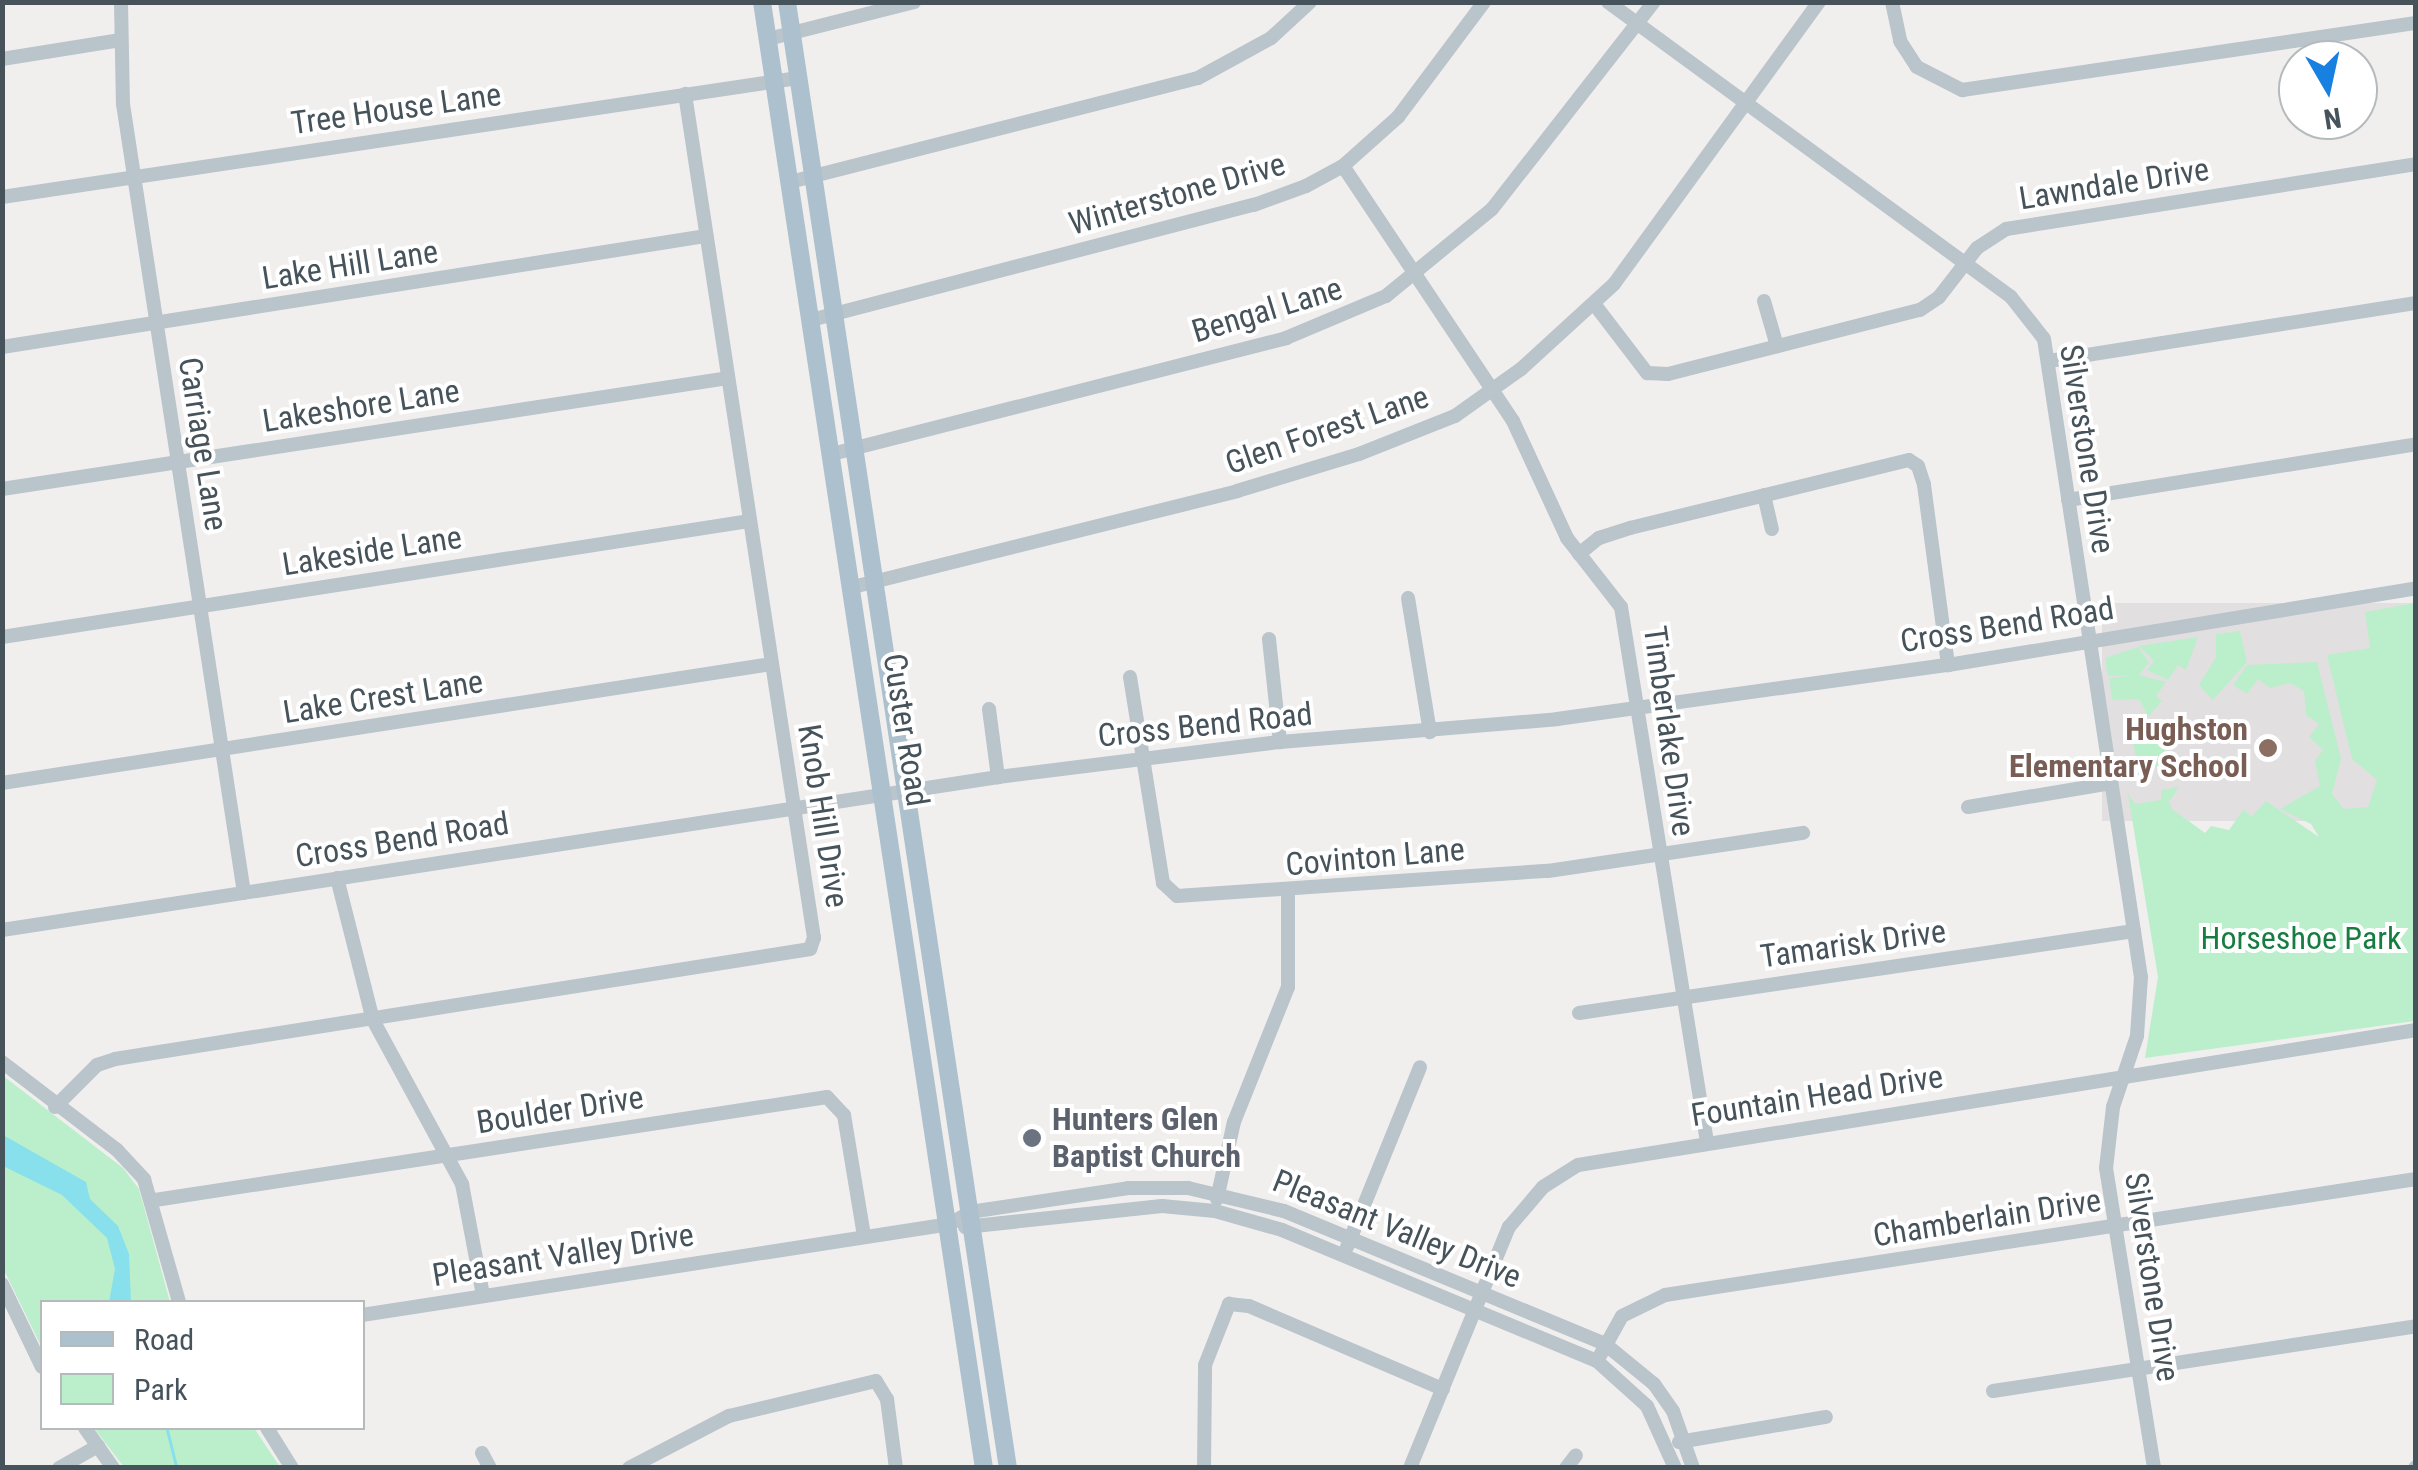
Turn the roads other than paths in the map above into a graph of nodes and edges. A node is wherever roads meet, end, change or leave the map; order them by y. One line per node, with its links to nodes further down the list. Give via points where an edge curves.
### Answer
1 (121, 2): 15 (street, Carriage Lane)
2 (762, 2): 14 (main road, Custer Road)
3 (787, 2): 13 (main road, Custer Road)
4 (914, 2): 13 (street)
5 (1310, 2): 24 (street, via 1271,38 1198,78)
6 (1484, 2): 22 (street, Winterstone Drive, via 1416,96)
7 (1608, 2): 12 (street, Silverstone Drive)
8 (1654, 2): 12 (street, Bengal Lane)
9 (1819, 2): 20 (street, Glen Forest Lane)
10 (1892, 2): 11 (street, via 1900,41 1916,67 1962,90)
11 (2416, 22)
12 (1639, 23): 20 (street, Silverstone Drive); 29 (street, Bengal Lane, via 1492,208)
13 (792, 34): 14 (street); 17 (main road, Custer Road)
14 (768, 39): 18 (main road, Custer Road)
15 (120, 40): 16 (street); 23 (street, Carriage Lane)
16 (2, 59)
17 (798, 78): 18 (street, Tree House Lane); 24 (main road, Custer Road)
18 (774, 83): 19 (street, Tree House Lane); 25 (main road, Custer Road)
19 (685, 94): 23 (street, Tree House Lane); 27 (street, Knob Hill Drive)
20 (1746, 105): 28 (street, Silverstone Drive); 32 (street, Glen Forest Lane)
21 (2416, 164): 28 (street, Lawndale Drive, via 2006,229 1977,248)
22 (1342, 166): 29 (street, Timberlake Drive); 33 (street, Winterstone Drive, via 1254,205)
23 (134, 176): 26 (street, Tree House Lane); 35 (street, Carriage Lane)
24 (814, 178): 25 (street); 33 (main road, Custer Road)
25 (790, 182): 34 (main road, Custer Road)
26 (2, 196)
27 (706, 236): 35 (street, Lake Hill Lane); 39 (street, Knob Hill Drive)
28 (1965, 266): 36 (street, Lawndale Drive, via 1920,310); 38 (street, Silverstone Drive, via 2026,311)
29 (1415, 276): 40 (street, Timberlake Drive); 42 (street, Bengal Lane, via 1354,314 1286,338)
30 (1764, 300): 36 (street)
31 (2416, 304): 38 (street)
32 (1595, 305): 36 (street, Lawndale Drive, via 1654,376); 40 (street, Glen Forest Lane)
33 (835, 314): 34 (street, Winterstone Drive); 42 (main road, Custer Road)
34 (812, 320): 43 (main road, Custer Road)
35 (156, 325): 37 (street, Lake Hill Lane); 44 (street, Carriage Lane)
36 (1777, 346)
37 (2, 347)
38 (2048, 361): 47 (street, Silverstone Drive)
39 (728, 378): 44 (street, Lakeshore Lane); 48 (street, Knob Hill Drive)
40 (1494, 390): 50 (street, Timberlake Drive); 51 (street, Glen Forest Lane, via 1431,427 1359,454)
41 (2416, 444): 47 (street)
42 (854, 449): 43 (street, Bengal Lane); 51 (main road, Custer Road)
43 (832, 454): 52 (main road, Custer Road)
44 (178, 462): 45 (street, Lakeshore Lane); 55 (street, Carriage Lane)
45 (2, 489)
46 (1764, 495): 49 (street); 50 (street, via 1630,528 1599,538); 60 (street, via 1897,462 1918,466)
47 (2068, 500): 58 (street, Silverstone Drive)
48 (750, 521): 55 (street, Lakeside Lane); 59 (street, Knob Hill Drive)
49 (1772, 529)
50 (1579, 554): 62 (street, Timberlake Drive, via 1622,607)
51 (875, 583): 52 (street, Glen Forest Lane); 71 (main road, Custer Road)
52 (853, 588): 72 (main road, Custer Road)
53 (2416, 588): 58 (street, Cross Bend Road)
54 (1408, 598): 64 (street)
55 (200, 606): 56 (street, Lakeside Lane); 66 (street, Carriage Lane)
56 (2, 637)
57 (1269, 639): 65 (street)
58 (2089, 640): 60 (street, Cross Bend Road); 69 (street, Silverstone Drive)
59 (772, 664): 66 (street, Lake Crest Lane); 74 (street, Knob Hill Drive)
60 (1948, 664): 62 (street, Cross Bend Road)
61 (1130, 677): 67 (street, Covinton Lane)
62 (1638, 706): 64 (street, Cross Bend Road); 76 (street, Timberlake Drive)
63 (989, 709): 68 (street)
64 (1430, 732): 65 (street, Cross Bend Road)
65 (1280, 742): 67 (street, Cross Bend Road)
66 (222, 751): 70 (street, Lake Crest Lane); 79 (street, Carriage Lane)
67 (1146, 758): 68 (street, Cross Bend Road); 78 (street, Covinton Lane, via 1167,890 1177,896)
68 (998, 777): 71 (street, Cross Bend Road)
69 (2111, 783): 73 (street); 81 (street, Silverstone Drive)
70 (2, 784)
71 (908, 792): 72 (street, Cross Bend Road); 98 (main road, Custer Road)
72 (886, 795): 74 (street, Cross Bend Road); 99 (main road, Custer Road)
73 (1968, 807)
74 (795, 808): 77 (street, Cross Bend Road); 84 (street, Knob Hill Drive, via 814,938 802,954)
75 (1803, 833): 76 (street, Covinton Lane)
76 (1659, 856): 78 (street, Covinton Lane); 82 (street, Timberlake Drive)
77 (337, 878): 79 (street, Cross Bend Road); 84 (street)
78 (1288, 892): 94 (street, via 1288,987 1234,1122)
79 (244, 893): 80 (street, Cross Bend Road)
80 (2, 930)
81 (2134, 930): 82 (street, Tamarisk Drive); 88 (street, Silverstone Drive, via 2140,1008)
82 (1685, 996): 83 (street, Tamarisk Drive); 90 (street, Timberlake Drive)
83 (1579, 1014)
84 (372, 1020): 89 (street, Knob Hill Drive, via 115,1059 97,1065); 91 (street)
85 (2416, 1030): 88 (street, Fountain Head Drive)
86 (2, 1062): 89 (street)
87 (1420, 1066): 102 (street)
88 (2124, 1074): 90 (street, Fountain Head Drive); 100 (street, Silverstone Drive, via 2107,1153)
89 (54, 1107): 95 (street, via 116,1150)
90 (1707, 1142): 105 (street, Fountain Head Drive, via 1601,1159 1560,1174 1509,1227)
91 (450, 1156): 95 (street, Boulder Drive); 101 (street, Boulder Drive, via 827,1098 844,1115); 106 (street)
92 (2416, 1178): 100 (street, Chamberlain Drive)
93 (1113, 1190): 94 (street, Pleasant Valley Drive); 96 (street); 98 (street, Pleasant Valley Drive)
94 (1218, 1193): 97 (street); 102 (street, Pleasant Valley Drive)
95 (155, 1200): 107 (street)
96 (1116, 1209): 97 (street, Pleasant Valley Drive); 98 (street, Pleasant Valley Drive)
97 (1215, 1211): 103 (street, Pleasant Valley Drive)
98 (971, 1220): 99 (street, Pleasant Valley Drive); 134 (main road, Custer Road)
99 (950, 1224): 101 (street, Pleasant Valley Drive); 133 (main road, Custer Road)
100 (2115, 1226): 113 (street, Chamberlain Drive, via 1665,1295 1622,1316); 116 (street, Silverstone Drive)
101 (864, 1236): 106 (street, Pleasant Valley Drive)
102 (1351, 1238): 103 (street); 105 (street, Pleasant Valley Drive)
103 (1344, 1255): 108 (street, Pleasant Valley Drive)
104 (2, 1284): 111 (street)
105 (1484, 1294): 108 (street, Fountain Head Drive); 113 (street, Pleasant Valley Drive)
106 (483, 1295): 109 (street, Pleasant Valley Drive)
107 (180, 1300)
108 (1477, 1310): 114 (street, Pleasant Valley Drive); 117 (street, Fountain Head Drive)
109 (365, 1314)
110 (2416, 1326): 116 (street)
111 (22, 1328): 112 (street); 115 (street)
112 (2, 1332)
113 (1605, 1344): 114 (street, Chamberlain Drive); 122 (street, Pleasant Valley Drive, via 1654,1384)
114 (1597, 1360): 123 (street, Pleasant Valley Drive, via 1637,1394)
115 (40, 1363)
116 (2138, 1372): 118 (street); 140 (street, Silverstone Drive)
117 (1442, 1389): 135 (street, via 1237,1302 1225,1310 1205,1365); 136 (street, Fountain Head Drive)
118 (1992, 1391)
119 (1826, 1417): 122 (street)
120 (86, 1430): 124 (street)
121 (268, 1430): 129 (street)
122 (1686, 1441): 123 (street); 139 (street, Pleasant Valley Drive)
123 (1669, 1444): 138 (street, Pleasant Valley Drive)
124 (98, 1446): 127 (street); 128 (street)
125 (482, 1453): 130 (street)
126 (1576, 1455): 137 (street)
127 (59, 1468)
128 (114, 1468)
129 (292, 1468)
130 (490, 1468)
131 (628, 1468): 132 (street, via 729,1416 876,1380 887,1399)
132 (896, 1468)
133 (984, 1468)
134 (1008, 1468)
135 (1204, 1468)
136 (1410, 1468)
137 (1566, 1468)
138 (1675, 1468)
139 (1693, 1468)
140 (2154, 1468)

